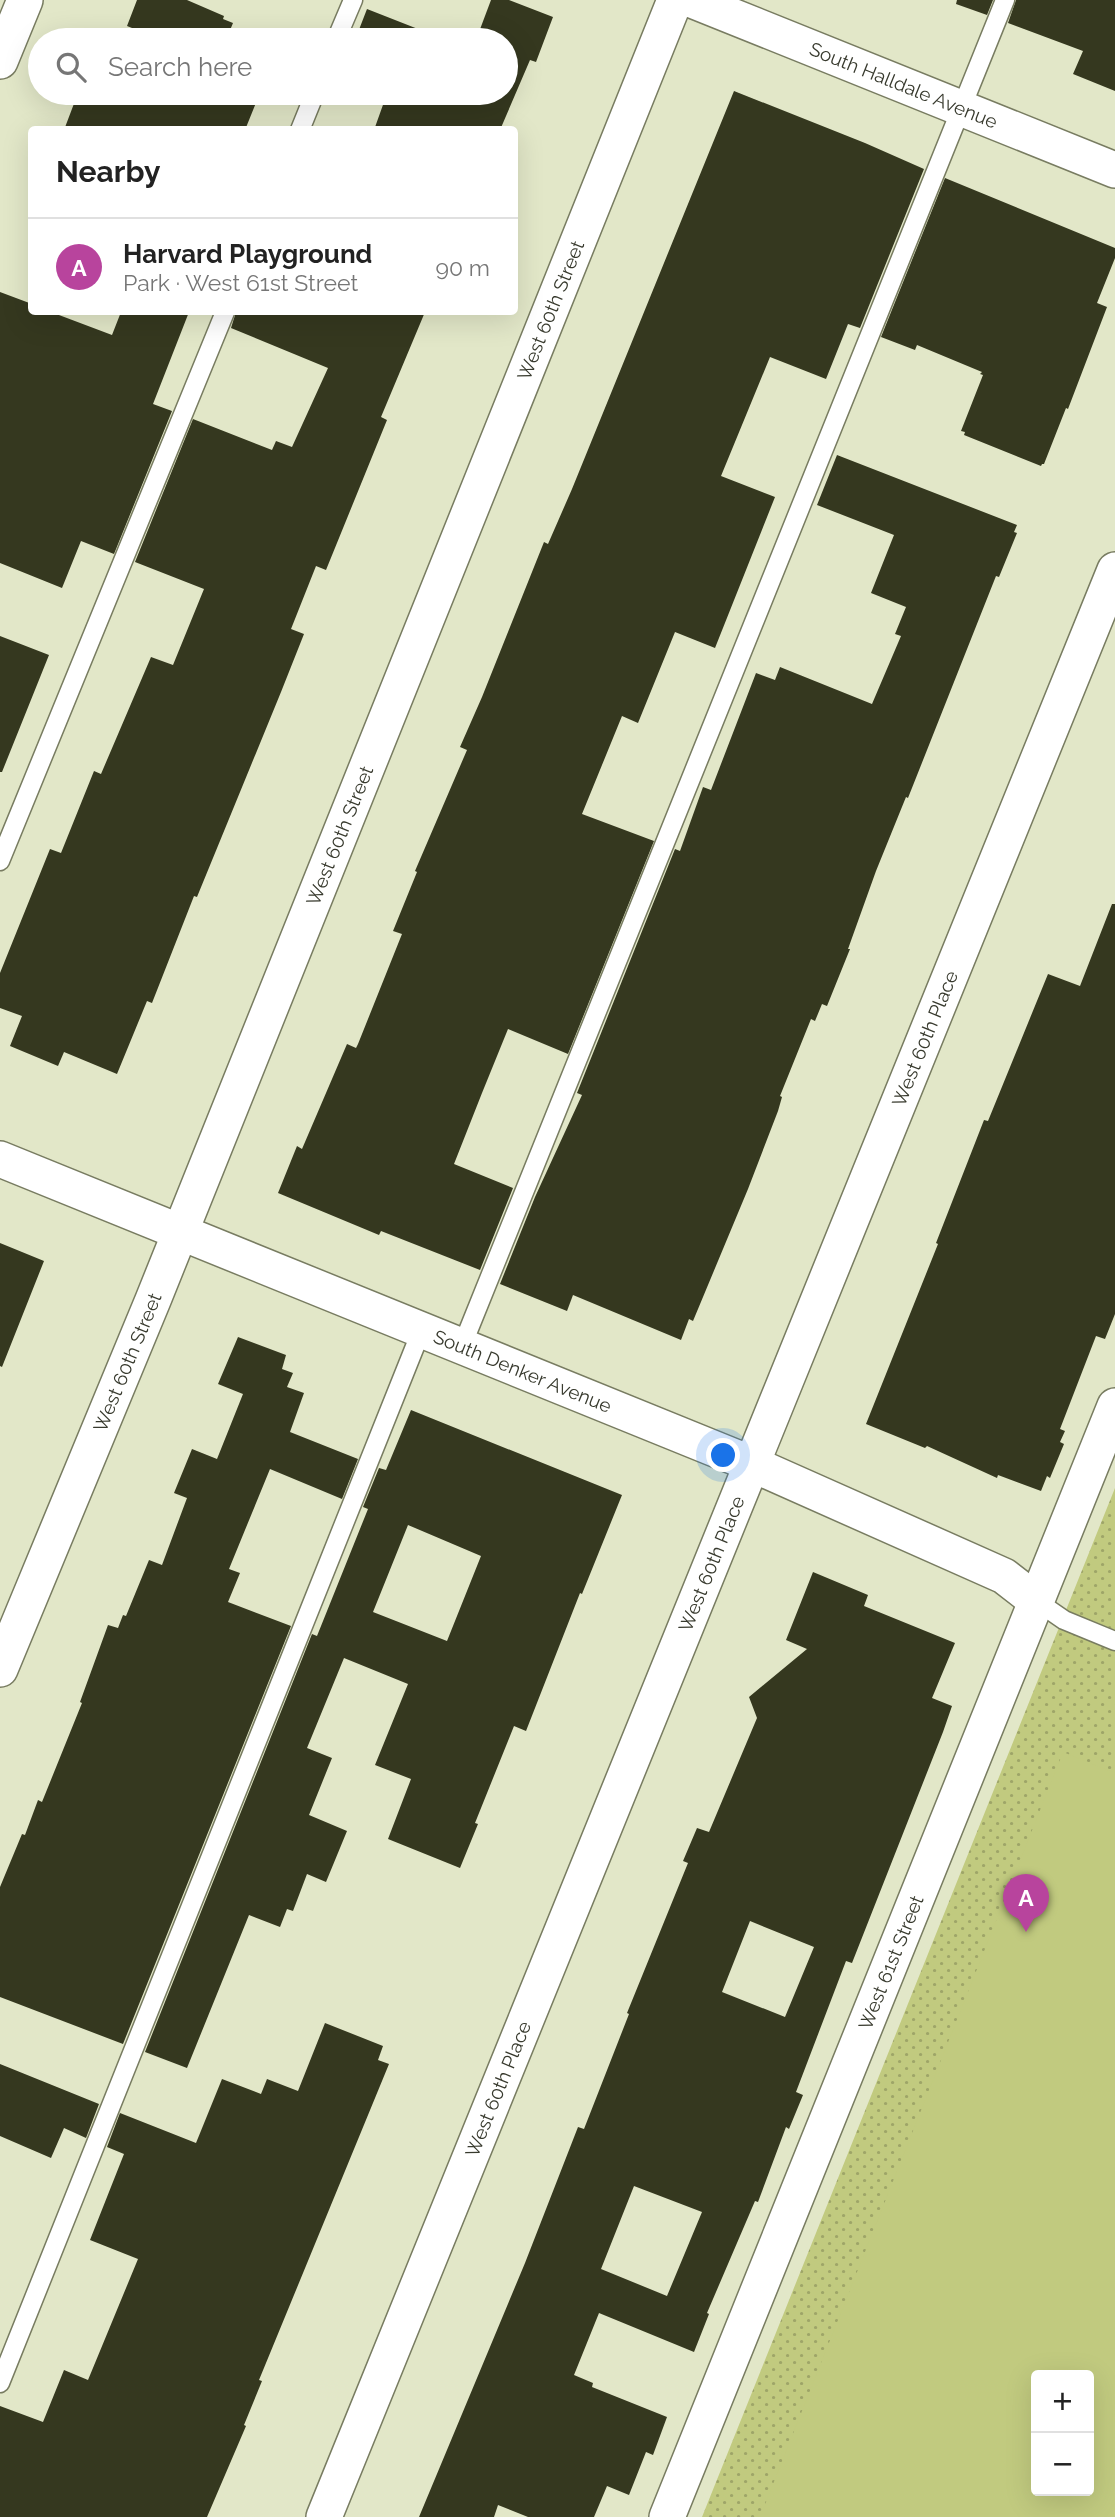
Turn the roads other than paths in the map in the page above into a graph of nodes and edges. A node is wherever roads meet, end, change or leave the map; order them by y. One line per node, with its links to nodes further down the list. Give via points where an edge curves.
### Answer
1 (25, 0): 7 (street)
2 (353, 0): 6 (lane)
3 (675, 0): 16 (street, West 60th Street)
4 (692, 0): 9 (street, South Halldale Avenue)
5 (1005, 0): 9 (lane)
6 (342, 28)
7 (0, 61)
8 (310, 105): 10 (lane)
9 (962, 108): 11 (street, South Halldale Avenue); 18 (lane)
10 (302, 126)
11 (1115, 170)
12 (224, 315): 14 (lane)
13 (1115, 570): 20 (street, West 60th Place)
14 (0, 862)
15 (0, 1159): 16 (street, South Denker Avenue)
16 (181, 1232): 17 (street, South Denker Avenue); 23 (street, West 60th Street)
17 (422, 1329): 18 (street, South Denker Avenue); 24 (lane)
18 (462, 1346): 20 (street, South Denker Avenue)
19 (1115, 1405): 21 (street, West 61st Street)
20 (752, 1464): 21 (street, South Denker Avenue, via 1004,1576); 25 (street, West 60th Place)
21 (1035, 1600): 22 (lane, via 1064,1620); 26 (street, West 61st Street)
22 (1115, 1641)
23 (0, 1669)
24 (0, 2382)
25 (324, 2517)
26 (667, 2517)

